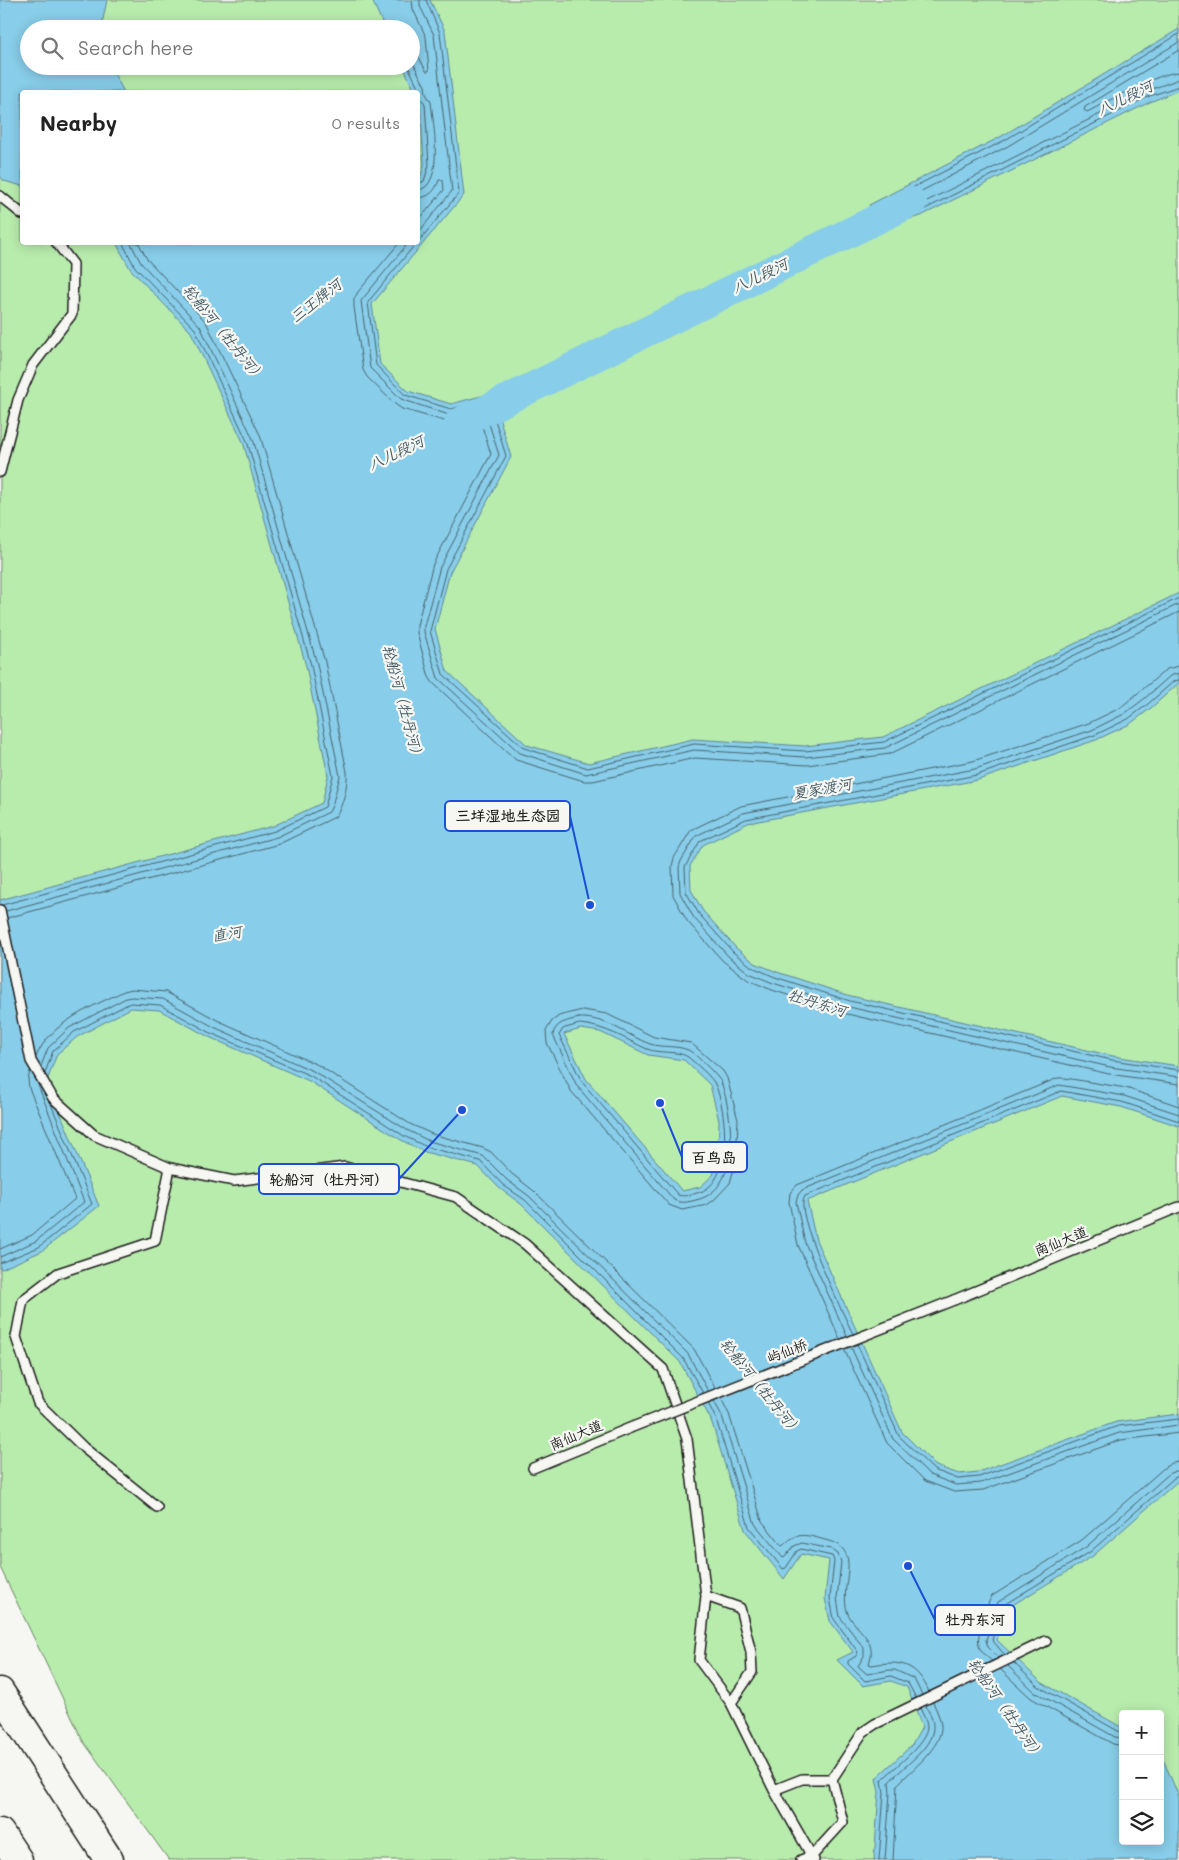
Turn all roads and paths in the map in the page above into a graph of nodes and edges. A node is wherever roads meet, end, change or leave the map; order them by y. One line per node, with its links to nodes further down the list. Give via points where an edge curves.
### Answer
1 (0, 196): 2 (lane)
2 (20, 212)
3 (58, 245): 4 (lane, via 73,264 72,314 33,365 18,400)
4 (0, 472)
5 (0, 910): 6 (lane, via 31,1061 53,1098 94,1135)
6 (170, 1168): 11 (lane, via 156,1240 58,1272 24,1300 16,1337 38,1403 84,1448); 12 (lane, via 234,1181 345,1166 456,1198 525,1244 663,1369 687,1439)
7 (1179, 1208): 8 (lane, 南仙大道)
8 (954, 1300): 9 (lane, 屿仙桥, bridge)
9 (630, 1428): 10 (lane, 南仙大道)
10 (533, 1468)
11 (157, 1508)
12 (706, 1596): 15 (lane, via 699,1660); 15 (lane, via 740,1608 751,1652 752,1672)
13 (1046, 1641): 16 (lane, via 875,1724 863,1732)
14 (0, 1692): 21 (main road)
15 (731, 1703): 17 (lane)
16 (832, 1779): 17 (lane, via 802,1779); 19 (lane, via 843,1822)
17 (774, 1790): 19 (lane)
18 (0, 1833): 20 (main road)
19 (813, 1858): 22 (lane)
20 (18, 1860)
21 (109, 1860)
22 (801, 1860)

